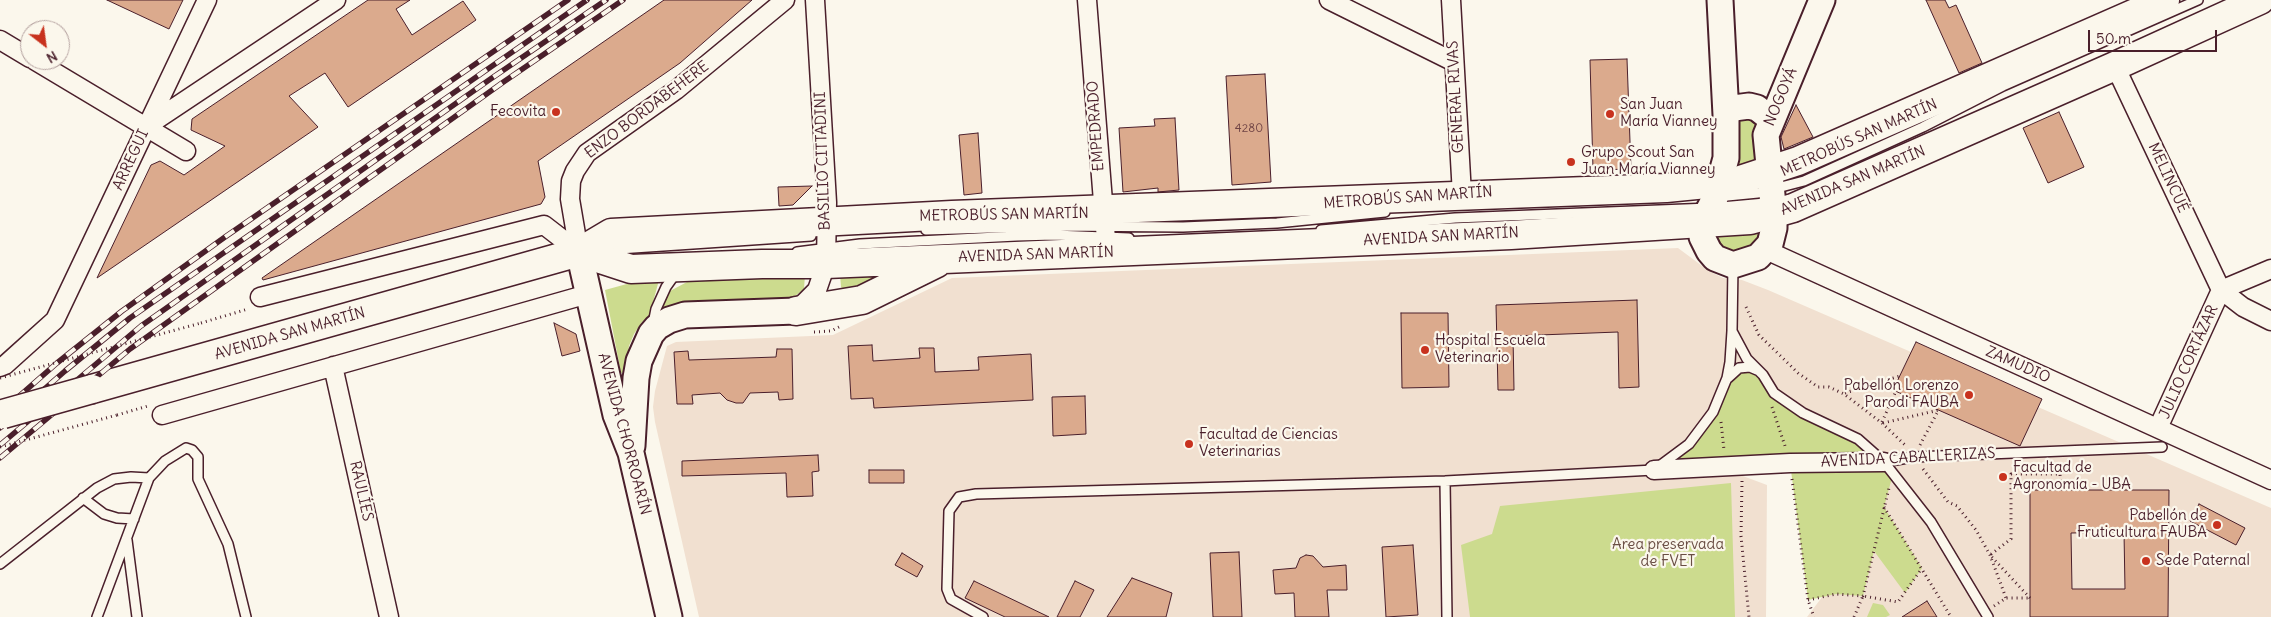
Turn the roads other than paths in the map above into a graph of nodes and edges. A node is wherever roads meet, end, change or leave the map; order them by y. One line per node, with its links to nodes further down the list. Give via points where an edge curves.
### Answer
1 (207, 0): 21 (street, ARREGUI)
2 (336, 0): 21 (street)
3 (785, 0): 39 (street, ENZO BORDABEHERE, via 676,90 587,153 571,181 570,199)
4 (815, 0): 37 (street, BASILIO CITTADINI)
5 (1087, 0): 32 (street, EMPEDRADO)
6 (1329, 0): 16 (street)
7 (1451, 0): 16 (street, GENERAL RIVAS)
8 (1720, 0): 19 (main road)
9 (1822, 0): 20 (main road, NOGOYÁ)
10 (2165, 0): 26 (main road, AVENIDA SAN MARTÍN, via 1798,161)
11 (2198, 0): 26 (lane, METROBÚS SAN MARTÍN, via 2003,86)
12 (2260, 0): 13 (main road, AVENIDA SAN MARTÍN)
13 (2229, 6): 17 (main road, AVENIDA SAN MARTÍN)
14 (0, 40): 15 (street)
15 (20, 52)
16 (1454, 62): 25 (street, GENERAL RIVAS)
17 (2115, 66): 26 (main road, AVENIDA SAN MARTÍN, via 1793,208); 44 (street, MELINCUÉ)
18 (51, 70): 21 (street)
19 (1726, 115): 20 (main road, via 1734,108 1749,106); 27 (main road, via 1726,158)
20 (1771, 119): 26 (main road, NOGOYÁ, via 1766,135)
21 (147, 126): 22 (street); 51 (street, ARREGUI, via 55,320)
22 (186, 151)
23 (1886, 154): 24 (lane, METROBÚS SAN MARTÍN)
24 (1805, 191)
25 (1462, 195): 27 (main road, AVENIDA SAN MARTÍN, via 1666,188); 32 (main road, AVENIDA SAN MARTÍN)
26 (1774, 196): 27 (main road, AVENIDA SAN MARTÍN); 27 (main road, AVENIDA SAN MARTÍN, via 1734,222); 38 (main road, NOGOYÁ, via 1774,228)
27 (1711, 202): 29 (lane, METROBÚS SAN MARTÍN); 33 (main road, AVENIDA SAN MARTÍN); 43 (main road, via 1702,237 1708,251)
28 (1399, 211): 32 (lane, METROBÚS SAN MARTÍN, via 1276,223)
29 (1410, 222): 31 (lane, METROBÚS SAN MARTÍN); 33 (lane, METROBÚS SAN MARTÍN)
30 (918, 230): 32 (lane, METROBÚS SAN MARTÍN, via 1053,226)
31 (1315, 230)
32 (1105, 232): 33 (main road, AVENIDA SAN MARTÍN); 36 (lane, METROBÚS SAN MARTÍN); 37 (main road, AVENIDA SAN MARTÍN); 40 (main road, AVENIDA SAN MARTÍN)
33 (1511, 234)
34 (1209, 236): 35 (lane)
35 (1180, 237)
36 (1140, 238)
37 (828, 241): 39 (main road, AVENIDA SAN MARTÍN, via 611,233); 40 (main road, AVENIDA SAN MARTÍN); 41 (main road, AVENIDA SAN MARTÍN, via 762,264); 47 (street, BASILIO CITTADINI, via 817,290)
38 (1766, 250): 43 (main road); 57 (street, ZAMUDIO)
39 (579, 252): 41 (main road, AVENIDA SAN MARTÍN, via 631,269); 45 (main road, AVENIDA CHORROARÍN); 46 (street, AVENIDA SAN MARTÍN, via 544,225); 56 (main road, AVENIDA SAN MARTÍN, bridge)
40 (948, 258): 47 (main road, via 862,300)
41 (680, 267): 50 (lane, via 656,309)
42 (2271, 269): 44 (street, JULIO CORTÁZAR)
43 (1733, 273): 49 (lane)
44 (2221, 290): 48 (street, via 2243,307); 57 (street, JULIO CORTÁZAR)
45 (588, 294): 52 (street); 59 (main road, AVENIDA CHORROARÍN, via 616,415)
46 (260, 297)
47 (796, 311): 50 (main road, via 685,315 669,320)
48 (2271, 320)
49 (1732, 332): 53 (lane, via 1747,359); 54 (lane)
50 (651, 334): 59 (main road, via 639,361 636,378)
51 (1, 365)
52 (333, 366): 55 (street); 72 (street, RAULÍES)
53 (1760, 373): 54 (lane, via 1750,367 1739,368); 60 (lane, via 1774,393 1804,413 1858,439)
54 (1727, 378): 61 (lane, via 1703,427 1689,444)
55 (156, 413)
56 (0, 414)
57 (2158, 428): 63 (street, ZAMUDIO)
58 (2162, 447): 60 (lane, AVENIDA CABALLERIZAS, via 1914,457)
59 (631, 454): 73 (main road, AVENIDA CHORROARÍN)
60 (1888, 468): 61 (street, AVENIDA CABALLERIZAS, via 1790,462); 76 (lane, via 1931,522)
61 (1654, 470): 64 (lane)
62 (149, 478): 65 (lane, via 114,479); 66 (lane); 71 (lane, via 165,461 186,448 198,457 198,479 228,544)
63 (2271, 480)
64 (1445, 481): 74 (lane, via 959,497 949,511 947,589 951,599); 75 (lane)
65 (83, 498): 66 (lane, via 104,514); 68 (lane)
66 (134, 519): 67 (lane)
67 (127, 538): 69 (lane); 70 (lane)
68 (0, 564)
69 (98, 617)
70 (138, 617)
71 (246, 617)
72 (389, 617)
73 (669, 617)
74 (983, 617)
75 (1447, 617)
76 (1988, 617)

